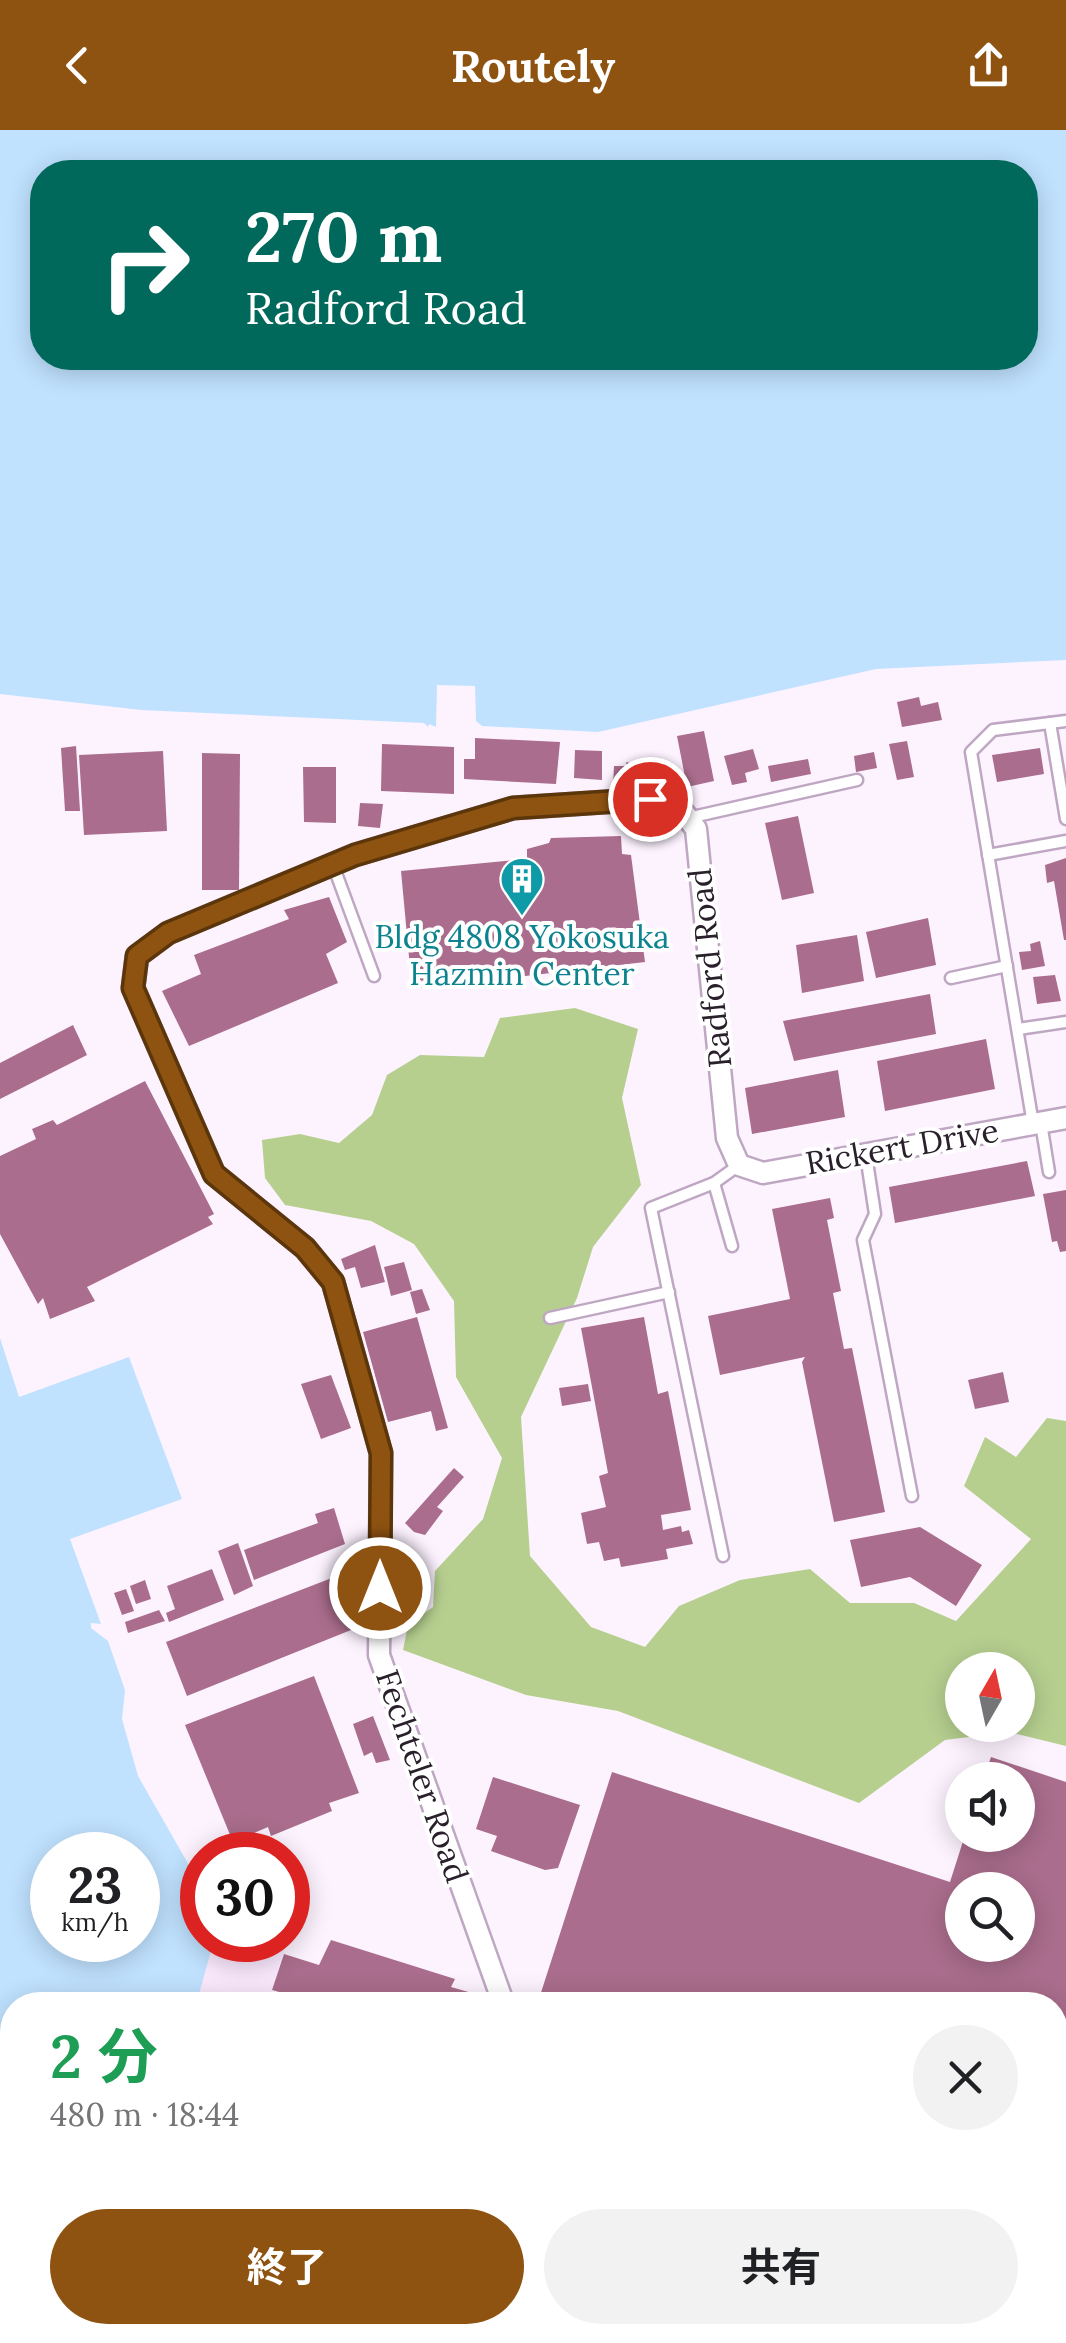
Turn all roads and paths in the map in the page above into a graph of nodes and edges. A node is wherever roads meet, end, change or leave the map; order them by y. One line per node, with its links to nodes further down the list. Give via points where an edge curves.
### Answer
1 (1066, 721): 2 (lane)
2 (1050, 723): 5 (lane); 7 (lane, via 993,730 971,752)
3 (857, 780): 4 (lane)
4 (688, 818): 8 (street, via 650,799 513,808); 17 (street, Radford Road, via 696,829 727,1138)
5 (1066, 819)
6 (1066, 841): 7 (lane)
7 (988, 855): 9 (lane)
8 (332, 864): 10 (lane); 25 (street, Fechteler Road, via 168,933 137,956 133,988 214,1174 305,1248 333,1282 381,1453 379,1655)
9 (1007, 966): 11 (lane); 13 (lane)
10 (374, 976)
11 (951, 978)
12 (1066, 1022): 13 (lane)
13 (1018, 1029): 15 (lane)
14 (1066, 1118): 15 (street, Rickert Drive)
15 (1037, 1123): 16 (street, Rickert Drive); 18 (lane)
16 (866, 1154): 17 (street, Rickert Drive, via 763,1173); 23 (lane, via 875,1214 863,1240)
17 (739, 1165): 19 (lane)
18 (1049, 1172)
19 (714, 1183): 20 (lane); 21 (lane, via 651,1208)
20 (732, 1246)
21 (669, 1292): 22 (lane); 24 (lane)
22 (550, 1318)
23 (912, 1496)
24 (724, 1556)
25 (499, 1992)

